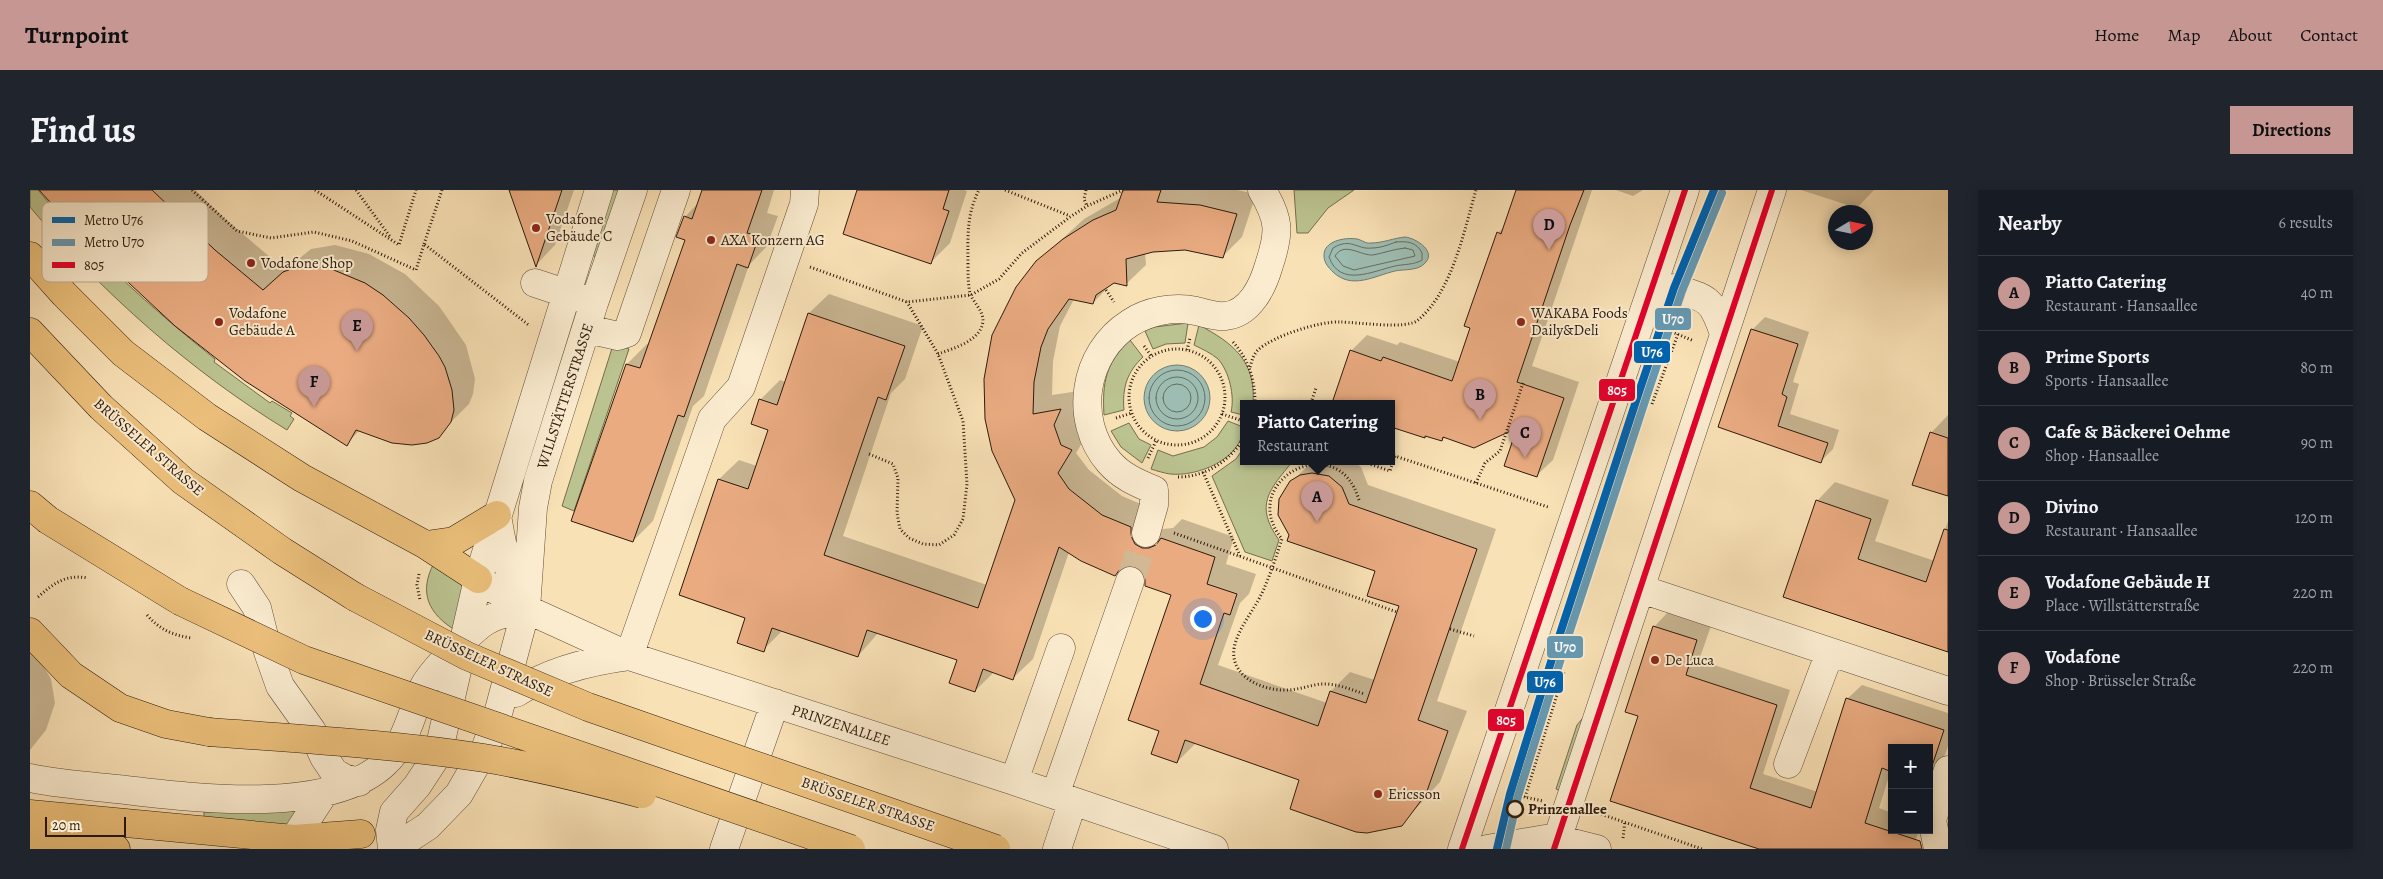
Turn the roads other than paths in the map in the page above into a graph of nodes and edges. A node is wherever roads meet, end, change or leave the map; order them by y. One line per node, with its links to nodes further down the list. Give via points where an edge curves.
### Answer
1 (599, 190): 12 (street, WILLSTÄTTERSTRASSE)
2 (633, 190): 13 (street, WILLSTÄTTERSTRASSE)
3 (676, 190): 15 (street, via 627,334 618,336)
4 (805, 190): 31 (street, via 804,204 740,387 712,419)
5 (1262, 190): 20 (street, via 1271,205 1278,240 1259,291 1240,312 1226,316 1176,309 1134,321 1110,340 1097,359 1088,385 1087,411 1098,446 1124,476 1154,490)
6 (1685, 190): 14 (street)
7 (1772, 190): 17 (street)
8 (30, 256): 9 (highway)
9 (42, 269)
10 (53, 282): 21 (highway, via 123,352 207,417 302,478)
11 (534, 283): 12 (street)
12 (566, 294): 13 (street); 19 (street, WILLSTÄTTERSTRASSE)
13 (594, 303): 15 (street, WILLSTÄTTERSTRASSE)
14 (1644, 313): 17 (street, via 1674,288 1705,298 1718,318); 40 (street)
15 (587, 329): 26 (street, WILLSTÄTTERSTRASSE, via 538,481)
16 (30, 332): 57 (highway, BRÜSSELER STRASSE, bridge, via 102,407 183,481 282,551 355,597 467,656 588,707)
17 (1720, 345): 25 (street)
18 (30, 505): 44 (highway, bridge, via 48,520 180,601 304,660)
19 (497, 515): 21 (highway, via 454,541); 22 (street, WILLSTÄTTERSTRASSE); 26 (street, WILLSTÄTTERSTRASSE, via 506,565)
20 (1148, 528)
21 (426, 545): 22 (highway)
22 (478, 579): 26 (street, PRINZENALLEE); 28 (street, WILLSTÄTTERSTRASSE)
23 (1130, 581): 43 (street, via 1075,737)
24 (240, 584): 39 (street, via 257,608 280,686 312,731 334,772)
25 (1641, 589): 30 (street); 51 (street)
26 (526, 609): 28 (street, via 484,622); 31 (street, PRINZENALLEE); 34 (street, WILLSTÄTTERSTRASSE)
27 (30, 632): 44 (highway, bridge, via 71,676 120,708 166,724 209,732 366,744 483,758 556,772 701,810)
28 (464, 642): 39 (street, via 431,674 400,744 385,763); 45 (street, WILLSTÄTTERSTRASSE, via 438,754 417,786)
29 (1061, 648): 38 (street)
30 (1830, 652): 32 (street); 35 (street)
31 (629, 656): 33 (street, PRINZENALLEE); 34 (street, via 565,669 517,691)
32 (1948, 691)
33 (775, 703): 38 (street, PRINZENALLEE); 55 (street)
34 (499, 710): 54 (street, WILLSTÄTTERSTRASSE, via 486,747 459,794 428,826)
35 (1788, 764)
36 (1948, 770): 62 (street, via 1932,820)
37 (30, 778): 42 (street)
38 (1014, 781): 43 (street, PRINZENALLEE)
39 (358, 782): 41 (street)
40 (1481, 791): 52 (street, via 1483,818); 60 (street)
41 (324, 793): 42 (street, via 287,798); 49 (street)
42 (189, 797): 47 (street)
43 (1064, 798): 58 (street); 59 (street, PRINZENALLEE)
44 (729, 806): 56 (highway, bridge)
45 (394, 812): 48 (street, WILLSTÄTTERSTRASSE, via 378,826); 54 (street, via 390,830)
46 (30, 814): 47 (highway)
47 (136, 823): 49 (highway)
48 (361, 834): 49 (highway); 54 (street)
49 (294, 838)
50 (30, 841): 53 (highway)
51 (1555, 844): 52 (street); 61 (street)
52 (1495, 848)
53 (116, 849)
54 (392, 849)
55 (724, 849)
56 (851, 849)
57 (996, 849)
58 (1057, 849)
59 (1214, 849)
60 (1462, 849)
61 (1597, 849)
62 (1938, 849)

